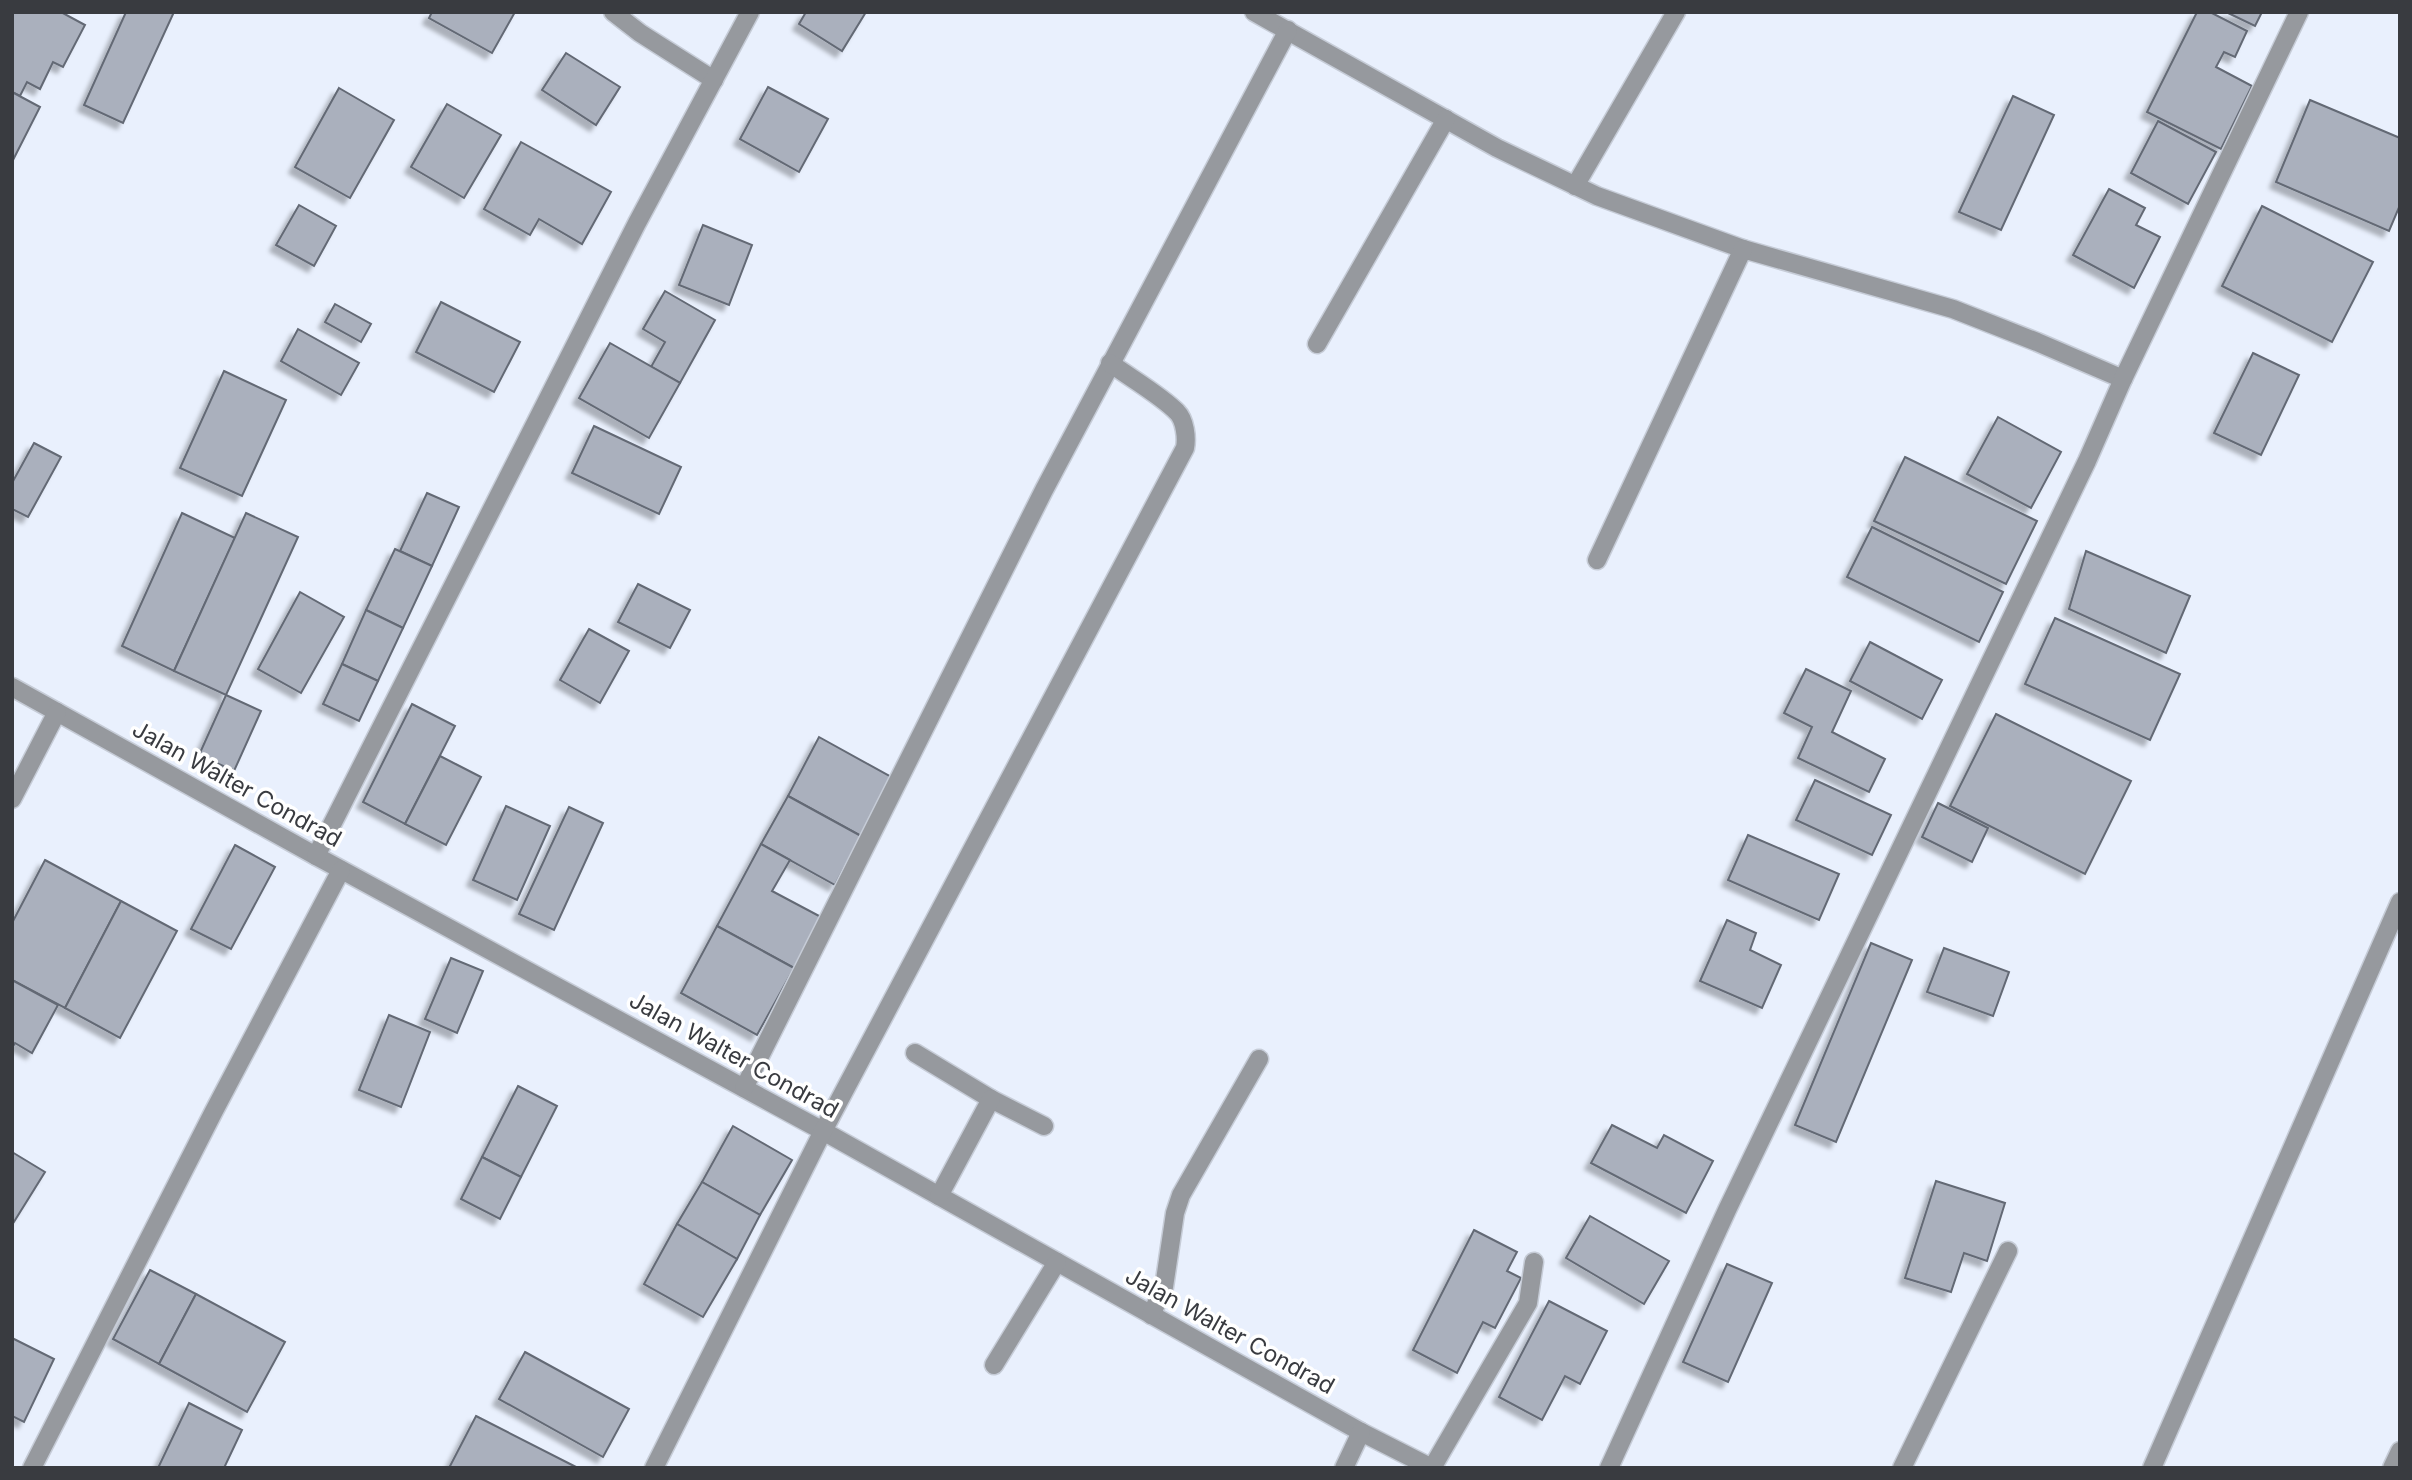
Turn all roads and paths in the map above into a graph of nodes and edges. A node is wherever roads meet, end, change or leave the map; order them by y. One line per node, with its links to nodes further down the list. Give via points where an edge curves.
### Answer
1 (613, 12): 7 (street)
2 (750, 12): 7 (street)
3 (1254, 12): 6 (street)
4 (1676, 12): 9 (street)
5 (2299, 12): 13 (street)
6 (1288, 30): 8 (street); 12 (street)
7 (714, 80): 18 (street)
8 (1446, 119): 9 (street); 11 (street)
9 (1575, 186): 10 (street)
10 (1743, 249): 13 (street, via 1953,309); 14 (street)
11 (1317, 344)
12 (1110, 363): 23 (street); 26 (street, via 1177,412 1184,427 1185,448)
13 (2123, 379): 39 (street)
14 (1597, 560)
15 (12, 687): 16 (street, Jalan Walter Condrad)
16 (57, 712): 17 (street); 18 (street, Jalan Walter Condrad)
17 (12, 799)
18 (316, 856): 19 (street, Jalan Walter Condrad)
19 (341, 870): 23 (street, Jalan Walter Condrad); 35 (street)
20 (2400, 902): 41 (street)
21 (915, 1053): 24 (street)
22 (1259, 1059): 31 (street, via 1181,1195 1164,1287)
23 (744, 1088): 26 (street, Jalan Walter Condrad)
24 (991, 1099): 25 (street); 27 (street)
25 (1044, 1126)
26 (823, 1131): 27 (street, Jalan Walter Condrad); 36 (street)
27 (939, 1196): 29 (street, Jalan Walter Condrad)
28 (2008, 1251): 40 (street)
29 (1057, 1262): 31 (street, Jalan Walter Condrad); 32 (street)
30 (1534, 1262): 38 (street, via 1528,1303)
31 (1152, 1315): 33 (street, Jalan Walter Condrad)
32 (994, 1365)
33 (1361, 1432): 37 (street); 38 (street, Jalan Walter Condrad)
34 (2400, 1451): 42 (street)
35 (32, 1468)
36 (654, 1468)
37 (1344, 1468)
38 (1432, 1468)
39 (1609, 1468)
40 (1902, 1468)
41 (2152, 1468)
42 (2392, 1468)

